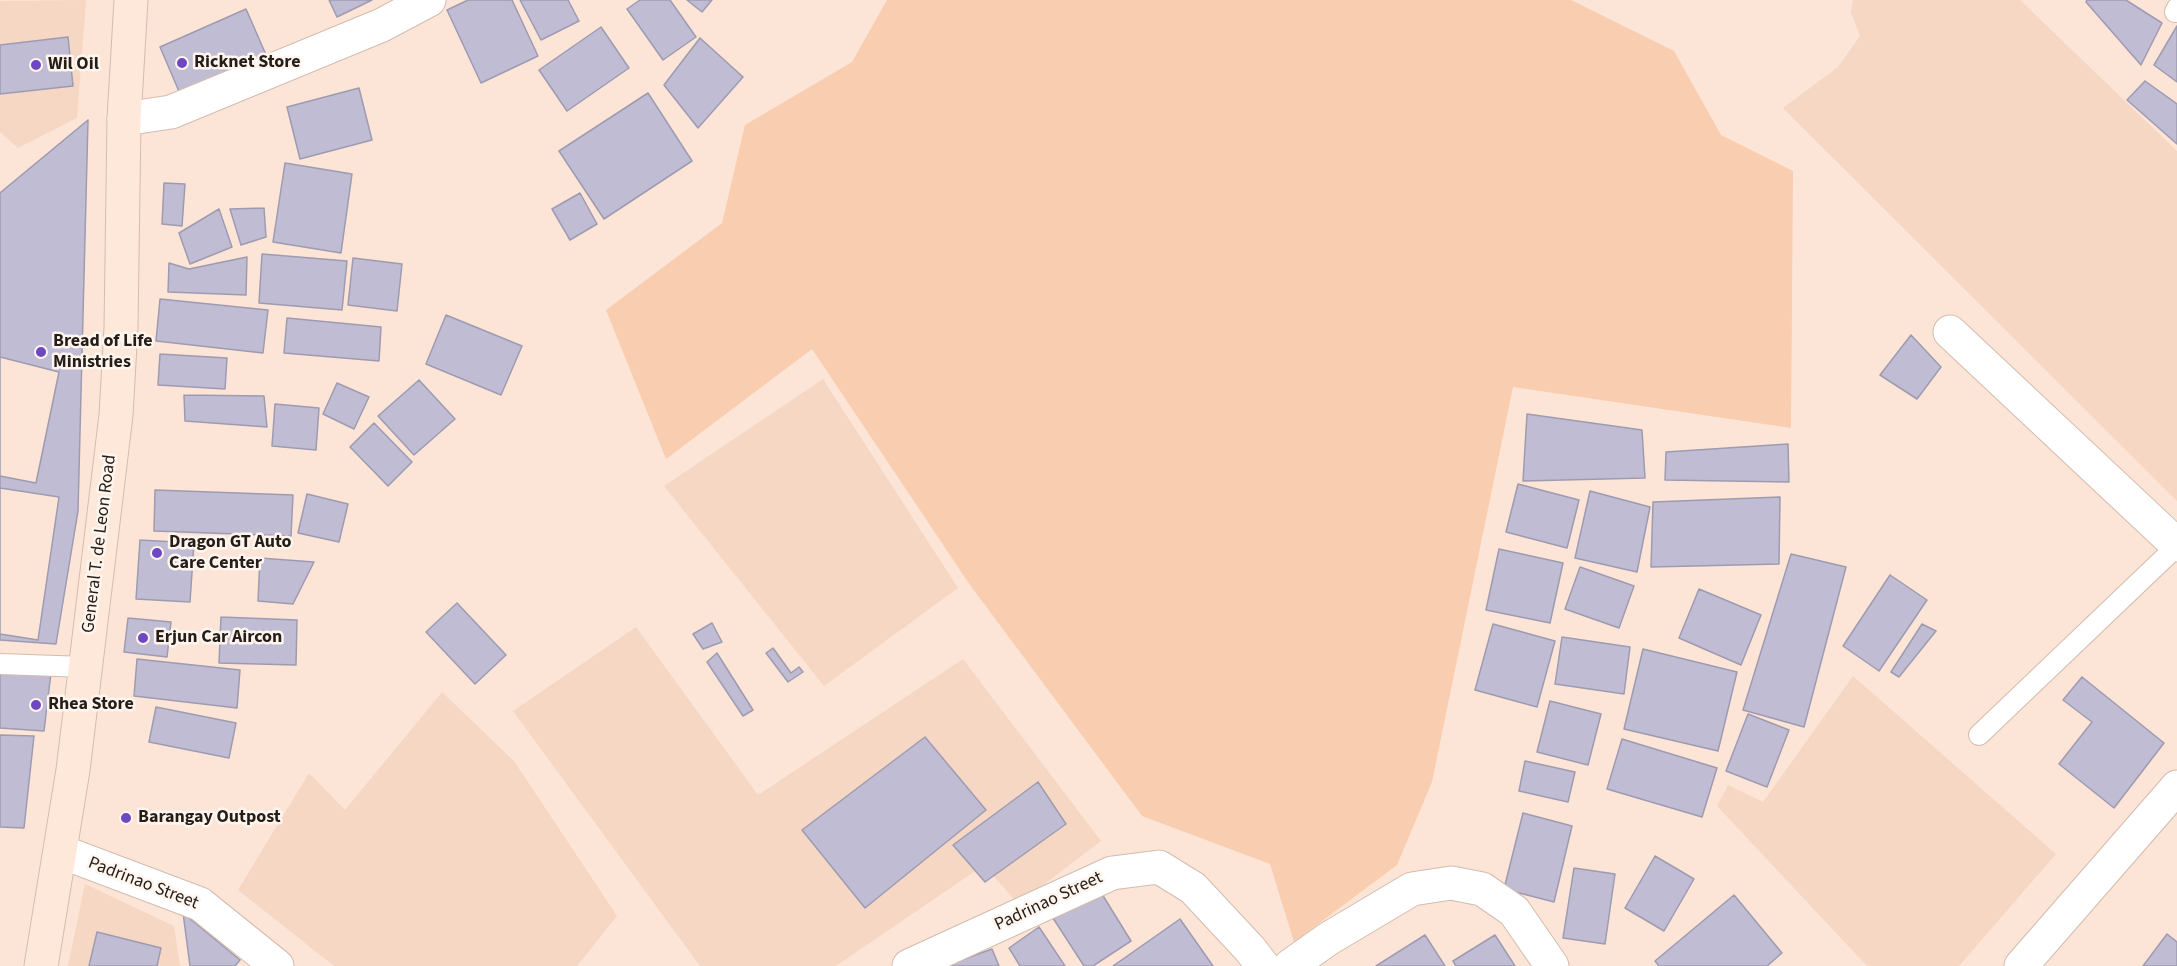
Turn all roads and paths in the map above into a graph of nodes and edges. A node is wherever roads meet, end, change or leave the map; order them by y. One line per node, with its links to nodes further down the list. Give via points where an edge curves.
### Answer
1 (131, 0): 3 (main road, General T. de Leon Road)
2 (429, 0): 3 (street, via 382,26 171,112)
3 (124, 119): 7 (main road, General T. de Leon Road, via 116,415)
4 (1950, 332): 5 (street)
5 (2177, 546): 8 (lane)
6 (0, 664): 7 (lane)
7 (85, 667): 10 (main road, General T. de Leon Road)
8 (1979, 735)
9 (2177, 787): 17 (street)
10 (62, 852): 11 (main road, General T. de Leon Road); 12 (street, Padrinao Street, via 200,904)
11 (41, 966)
12 (277, 966)
13 (909, 966): 14 (street, Padrinao Street, via 1112,873 1159,867 1193,888)
14 (1263, 966)
15 (1290, 966): 16 (street, via 1412,889 1451,883 1482,890 1514,911)
16 (1552, 966)
17 (2021, 966)

